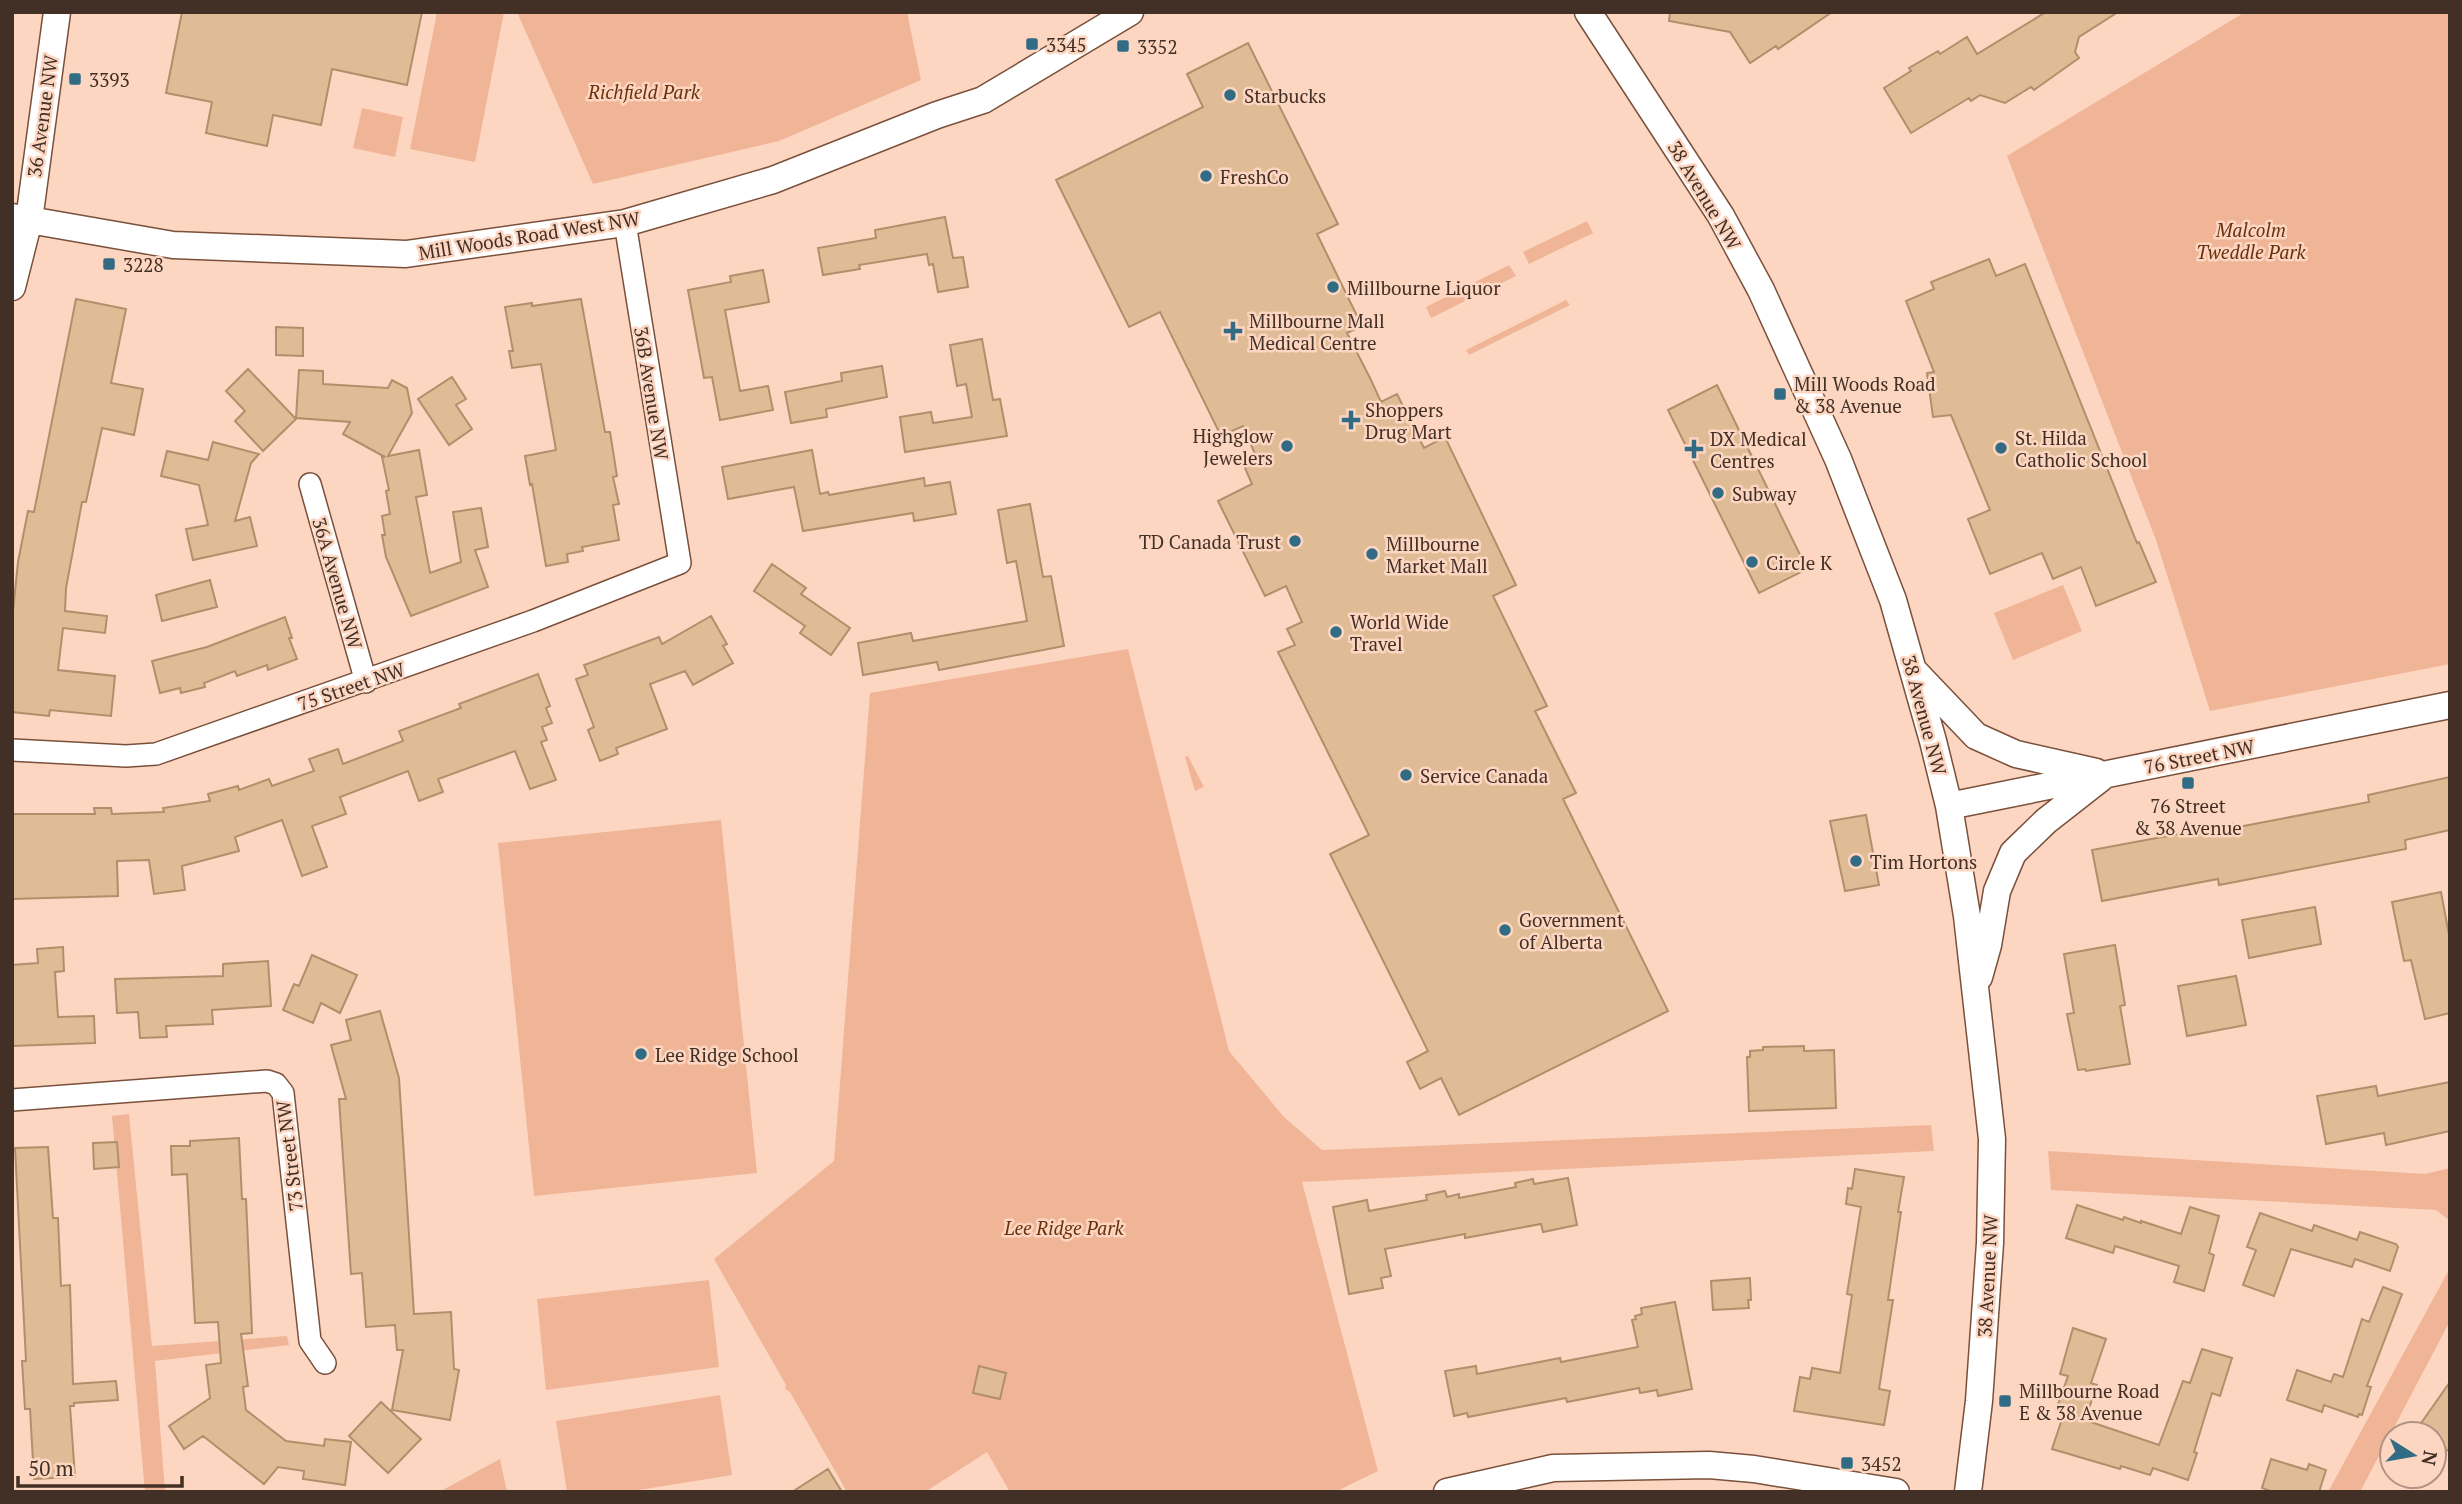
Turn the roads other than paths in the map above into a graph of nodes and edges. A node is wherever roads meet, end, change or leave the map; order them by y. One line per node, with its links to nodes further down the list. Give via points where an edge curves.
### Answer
1 (57, 12): 4 (street, 36 Avenue NW)
2 (1130, 12): 5 (street, Mill Woods Road West NW, via 983,100 773,180)
3 (1588, 12): 9 (street, 38 Avenue NW, via 1721,216 1761,290 1843,472 1893,600)
4 (21, 219): 5 (street, Mill Woods Road West NW, via 173,245 407,254); 6 (street, 36 Avenue NW)
5 (625, 223): 8 (street, 36B Avenue NW)
6 (12, 287)
7 (310, 484): 10 (street, 36A Avenue NW)
8 (680, 564): 10 (street, 75 Street NW)
9 (1912, 669): 13 (street, via 1976,736 2016,754); 14 (street, 38 Avenue NW)
10 (366, 682): 12 (street, 75 Street NW, via 156,754 126,757)
11 (2450, 705): 13 (street, 76 Street NW)
12 (12, 750)
13 (2105, 775): 14 (street, 76 Street NW); 15 (street, via 2013,853 1997,891)
14 (1949, 806): 15 (street, 38 Avenue NW)
15 (1976, 988): 20 (street, 38 Avenue NW, via 1992,1139 1990,1243)
16 (12, 1100): 17 (street, 73 Street NW, via 267,1081 280,1088 310,1341)
17 (325, 1363)
18 (1447, 1492): 19 (street, via 1553,1468 1709,1465)
19 (1896, 1492)
20 (1968, 1492)

